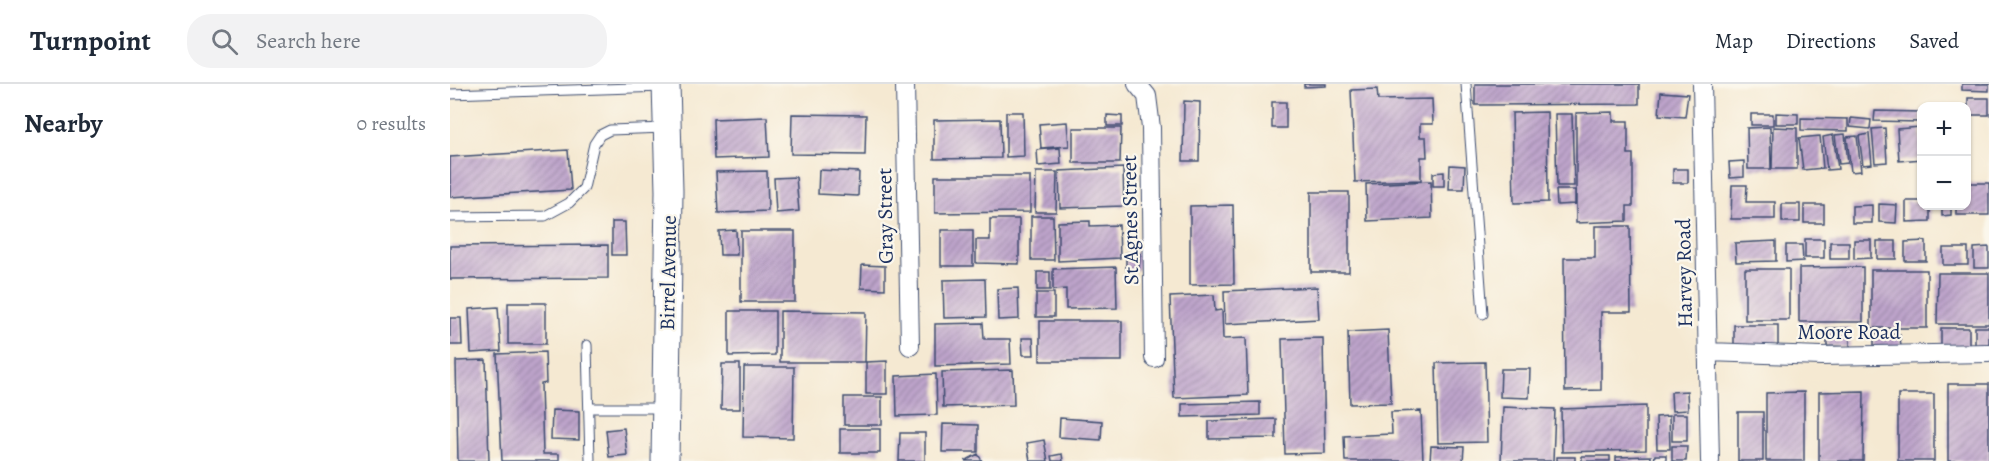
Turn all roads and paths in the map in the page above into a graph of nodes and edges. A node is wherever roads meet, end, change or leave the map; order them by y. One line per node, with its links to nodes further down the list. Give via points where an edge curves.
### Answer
1 (905, 84): 11 (street, Gray Street)
2 (1137, 84): 14 (street, St Agnes Street, via 1147,96 1151,128)
3 (1466, 84): 9 (lane)
4 (1702, 84): 12 (street, Harvey Road)
5 (666, 85): 6 (lane); 7 (street, Birrel Avenue)
6 (450, 94)
7 (667, 128): 8 (lane, via 610,130 600,135 594,144 584,188 569,203 545,216); 16 (street, Birrel Avenue)
8 (450, 217)
9 (1483, 314)
10 (587, 345): 15 (lane)
11 (910, 346)
12 (1708, 352): 13 (street, Moore Road, via 1821,356); 19 (street, Harvey Road)
13 (1989, 353)
14 (1154, 358)
15 (590, 408): 16 (lane); 17 (lane)
16 (667, 408): 18 (street, Birrel Avenue)
17 (590, 461)
18 (665, 461)
19 (1710, 461)

